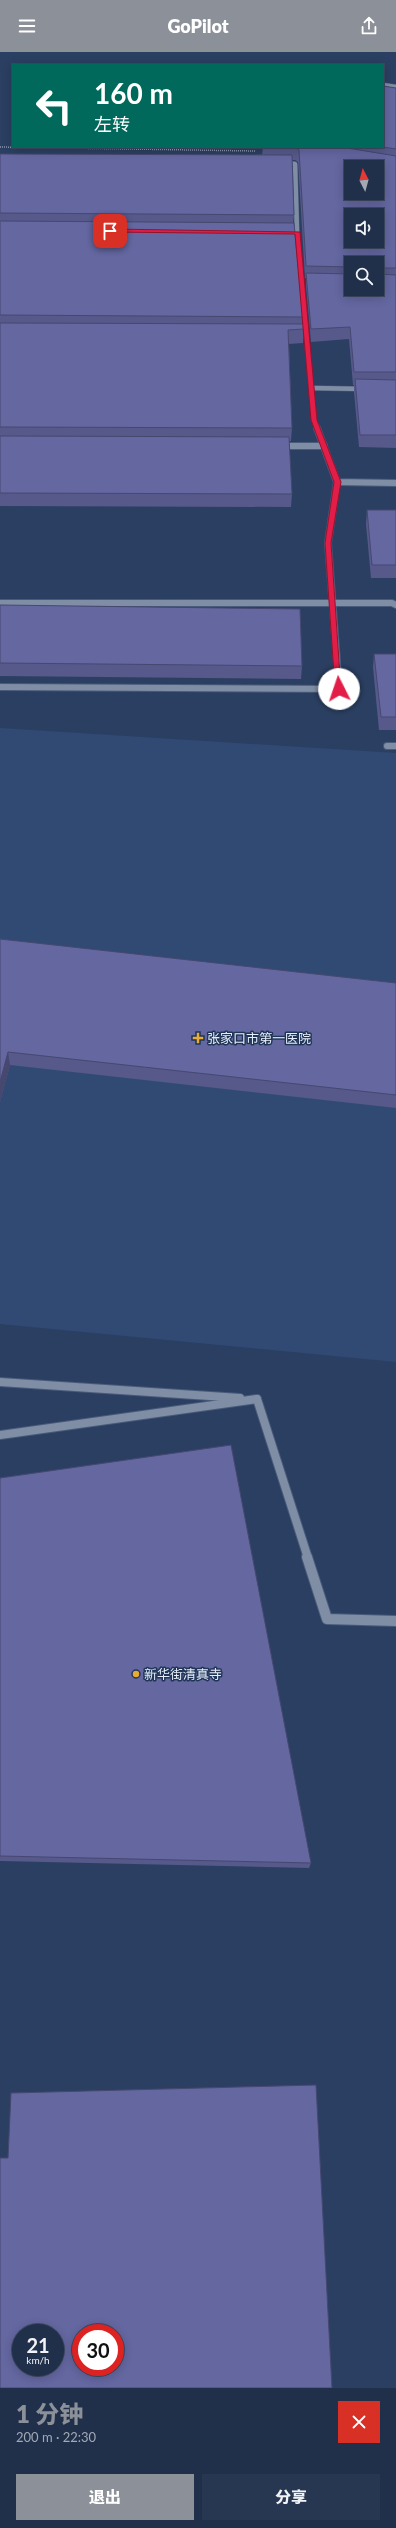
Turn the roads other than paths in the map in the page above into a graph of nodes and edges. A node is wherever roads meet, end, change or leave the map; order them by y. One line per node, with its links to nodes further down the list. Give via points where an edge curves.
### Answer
1 (384, 85): 2 (street)
2 (396, 87)
3 (280, 163): 5 (street, via 296,164)
4 (282, 232): 5 (street)
5 (297, 232): 6 (street)
6 (302, 282): 7 (street); 9 (street)
7 (309, 282)
8 (298, 334): 9 (street)
9 (306, 334): 10 (street)
10 (311, 388): 11 (street); 13 (street, via 314,420)
11 (373, 389)
12 (269, 446): 13 (street)
13 (324, 446): 14 (street)
14 (337, 482): 15 (street); 16 (street, via 328,543)
15 (396, 483)
16 (332, 602): 17 (street); 18 (street); 19 (street, via 339,689)
17 (0, 603)
18 (396, 605)
19 (0, 687)
20 (387, 746): 21 (street)
21 (396, 746)
22 (0, 1382): 23 (street)
23 (257, 1399): 24 (street); 25 (street, via 327,1619)
24 (0, 1435)
25 (396, 1621)

